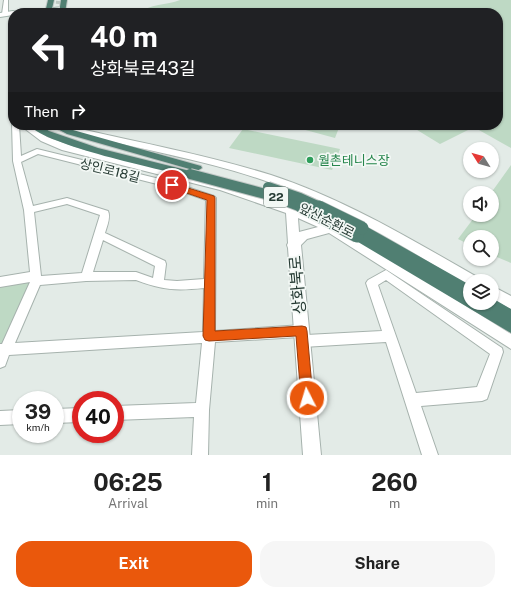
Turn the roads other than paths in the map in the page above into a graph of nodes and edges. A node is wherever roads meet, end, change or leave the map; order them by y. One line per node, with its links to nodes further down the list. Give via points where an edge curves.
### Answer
1 (6, 0): 2 (street)
2 (2, 15)
3 (15, 130): 8 (street)
4 (31, 130): 11 (street, via 58,145 248,195)
5 (42, 130): 9 (highway, 앞산순환로 / 22, via 95,150)
6 (66, 130): 9 (highway, 앞산순환로 / 22)
7 (77, 130): 10 (street, via 246,170)
8 (17, 161): 12 (street); 21 (street, 상인로18길, via 37,151 172,185 211,198)
9 (193, 171): 13 (highway, 앞산순환로 / 22, bridge)
10 (291, 188): 11 (street, 상화북로); 13 (street, via 312,195)
11 (290, 209): 14 (street); 16 (street, 상화북로)
12 (29, 210): 15 (street, via 67,201 79,203 105,213); 19 (street)
13 (360, 227): 14 (street, via 352,218 342,221); 17 (street, via 390,233); 23 (highway, 앞산순환로 / 22); 25 (highway, 앞산순환로 / 22)
14 (333, 231): 16 (street, via 303,235); 34 (street)
15 (99, 234): 18 (street); 22 (street, via 161,264)
16 (294, 245): 32 (street, 상화북로)
17 (463, 276)
18 (86, 277): 19 (street); 22 (street, via 136,276)
19 (35, 278): 20 (street); 35 (street)
20 (0, 282)
21 (210, 283): 22 (street, via 177,286); 31 (street, 상인로18길)
22 (158, 284)
23 (463, 288)
24 (499, 296): 26 (street)
25 (463, 298)
26 (511, 303)
27 (499, 309): 29 (highway)
28 (483, 310): 30 (highway, 앞산순환로 / 22)
29 (511, 316)
30 (511, 326)
31 (209, 336): 32 (street); 35 (street); 38 (street, 상인로18길)
32 (302, 336): 33 (street); 43 (street, 상화북로)
33 (390, 336): 37 (street); 37 (street, via 372,283 386,274 497,352 482,394)
34 (511, 342)
35 (3, 350): 36 (street)
36 (0, 362)
37 (412, 400): 44 (street)
38 (202, 410): 39 (street); 42 (street, 상인로18길)
39 (124, 413)
40 (12, 417): 41 (street)
41 (0, 418)
42 (200, 455)
43 (312, 455)
44 (430, 455)

